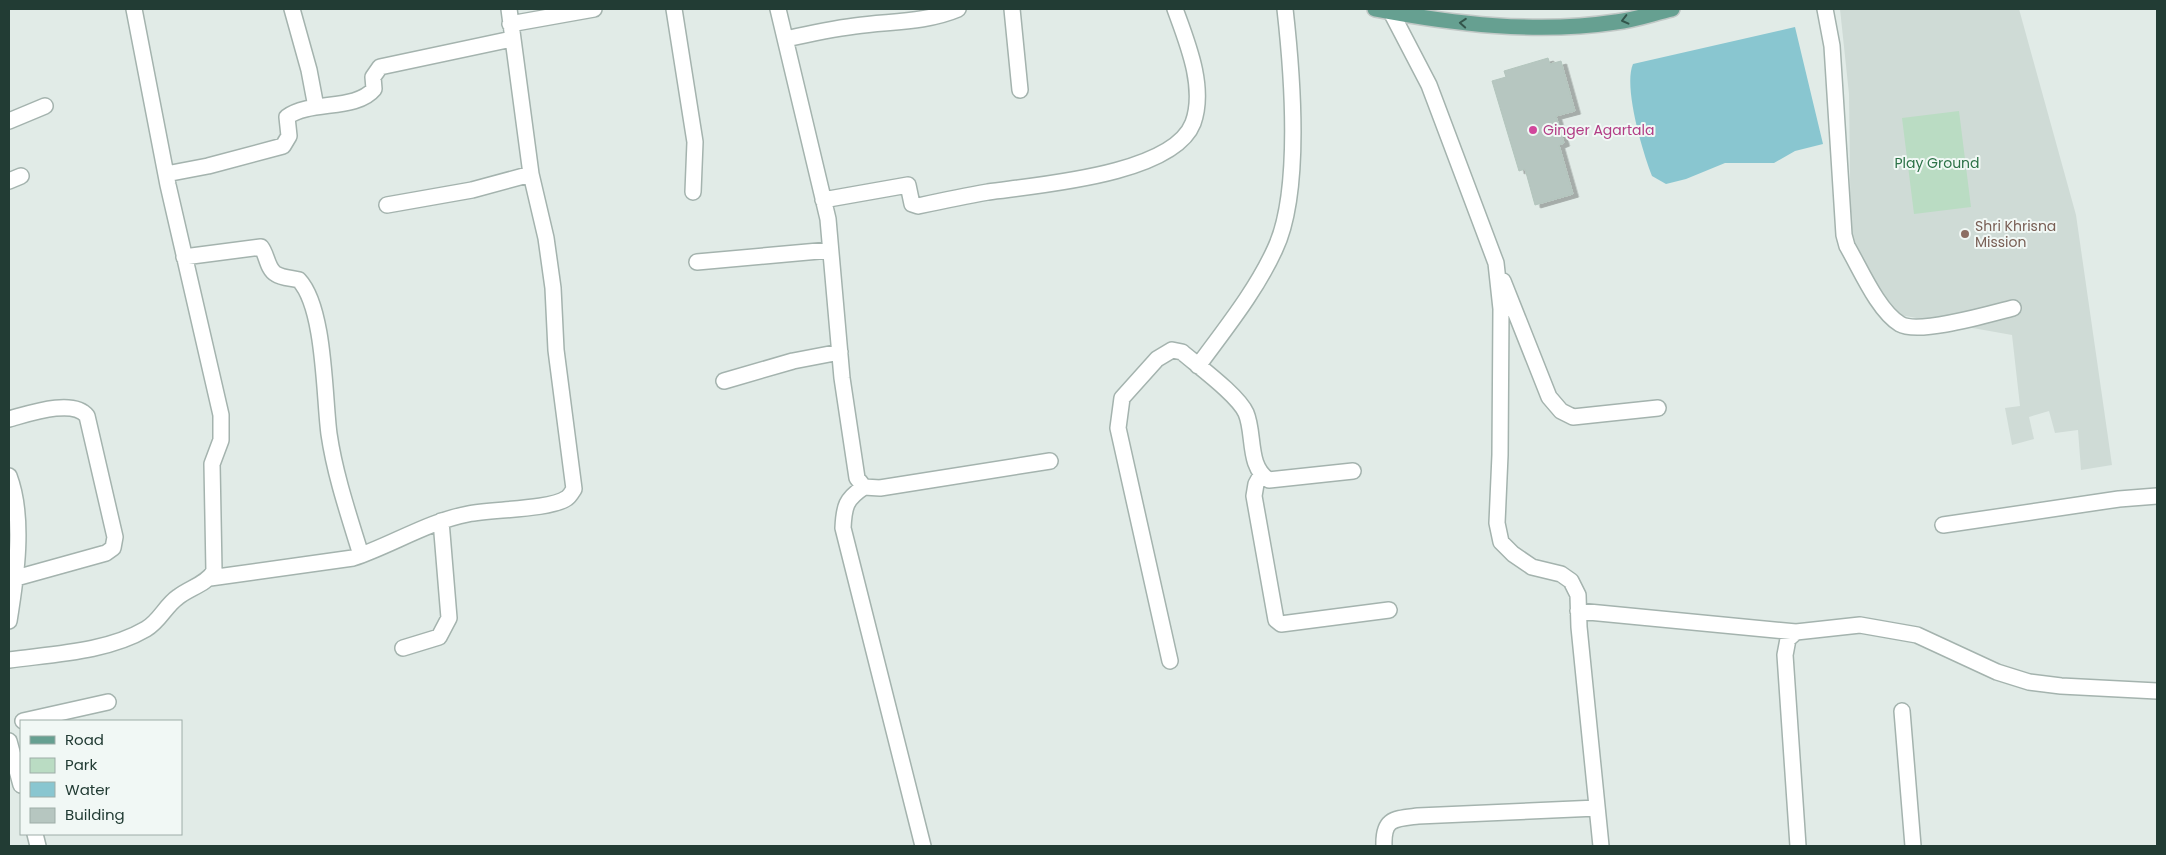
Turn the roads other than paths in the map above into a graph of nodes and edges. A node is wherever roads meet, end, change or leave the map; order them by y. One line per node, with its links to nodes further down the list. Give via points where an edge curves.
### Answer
1 (134, 9): 21 (street)
2 (292, 9): 19 (street)
3 (508, 9): 15 (street)
4 (594, 9): 15 (street)
5 (674, 9): 23 (street, via 695,142)
6 (778, 9): 16 (street)
7 (958, 9): 16 (street, via 922,19 855,26)
8 (1012, 9): 17 (street)
9 (1175, 9): 24 (street, via 1194,70 1198,97 1193,124 1175,145 1154,159 1053,185 972,195 918,206 912,204 908,185)
10 (1285, 9): 32 (street, via 1292,93 1287,210 1276,248)
11 (1375, 9): 14 (main road)
12 (1672, 9): 14 (main road, one-way to 14, via 1617,22 1559,27 1453,22)
13 (1825, 9): 30 (street, via 1832,46 1844,235 1847,246 1881,304 1901,324 1924,328)
14 (1391, 12): 29 (street, via 1429,85)
15 (511, 32): 19 (street, via 380,67 373,77 374,89 362,98); 22 (street)
16 (786, 39): 24 (street)
17 (1020, 90)
18 (44, 106): 20 (street)
19 (316, 107): 21 (street, via 287,118 289,136 283,146)
20 (9, 120)
21 (166, 174): 27 (street)
22 (531, 174): 25 (street, via 463,192); 42 (street, via 546,238 553,288 556,350 574,489 566,498 550,504 469,514)
23 (693, 192)
24 (823, 200): 26 (street)
25 (387, 206)
26 (830, 250): 28 (street); 31 (street)
27 (184, 257): 44 (street, via 261,246 272,271 299,280 310,295 326,384 329,434); 46 (street, via 221,415 221,440 212,464 215,559)
28 (697, 262)
29 (1496, 263): 34 (street, via 1549,397 1561,411 1573,417); 48 (street, via 1501,308 1497,523 1501,542 1532,567 1561,574 1571,581 1578,595)
30 (2012, 308)
31 (840, 352): 33 (street, via 793,361); 40 (street, via 857,478)
32 (1198, 366): 39 (street, via 1245,412 1254,460); 53 (street, via 1182,352 1172,350 1164,353 1122,398 1118,428)
33 (724, 381)
34 (1658, 408)
35 (9, 419): 45 (street, via 50,409 71,407 82,410 87,416 115,537 113,548 106,553)
36 (1050, 460): 40 (street, via 880,488)
37 (1353, 471): 39 (street, via 1269,480)
38 (9, 476): 45 (street, via 18,548)
39 (1261, 476): 47 (street, via 1254,496 1276,620 1281,624)
40 (864, 487): 61 (street, via 851,495 844,510 843,528)
41 (2157, 496): 43 (street)
42 (441, 521): 44 (street); 51 (street, via 449,618 439,637)
43 (1943, 525)
44 (361, 555): 46 (street)
45 (16, 578): 49 (street)
46 (210, 578): 52 (street, via 176,598 160,619 146,630 106,645)
47 (1389, 610)
48 (1578, 611): 50 (street); 60 (street)
49 (9, 621)
50 (1796, 632): 54 (street, via 1860,625 1895,630 1917,635 1997,672 2029,682); 64 (street, via 1788,639 1785,656)
51 (403, 648)
52 (9, 660)
53 (1170, 661)
54 (2157, 691)
55 (108, 702): 57 (street)
56 (1902, 711): 65 (street)
57 (31, 720)
58 (9, 741): 59 (street)
59 (20, 781)
60 (1597, 808): 62 (street, via 1394,819 1387,824 1383,834); 63 (street)
61 (923, 846)
62 (1384, 846)
63 (1601, 846)
64 (1798, 846)
65 (1913, 846)

